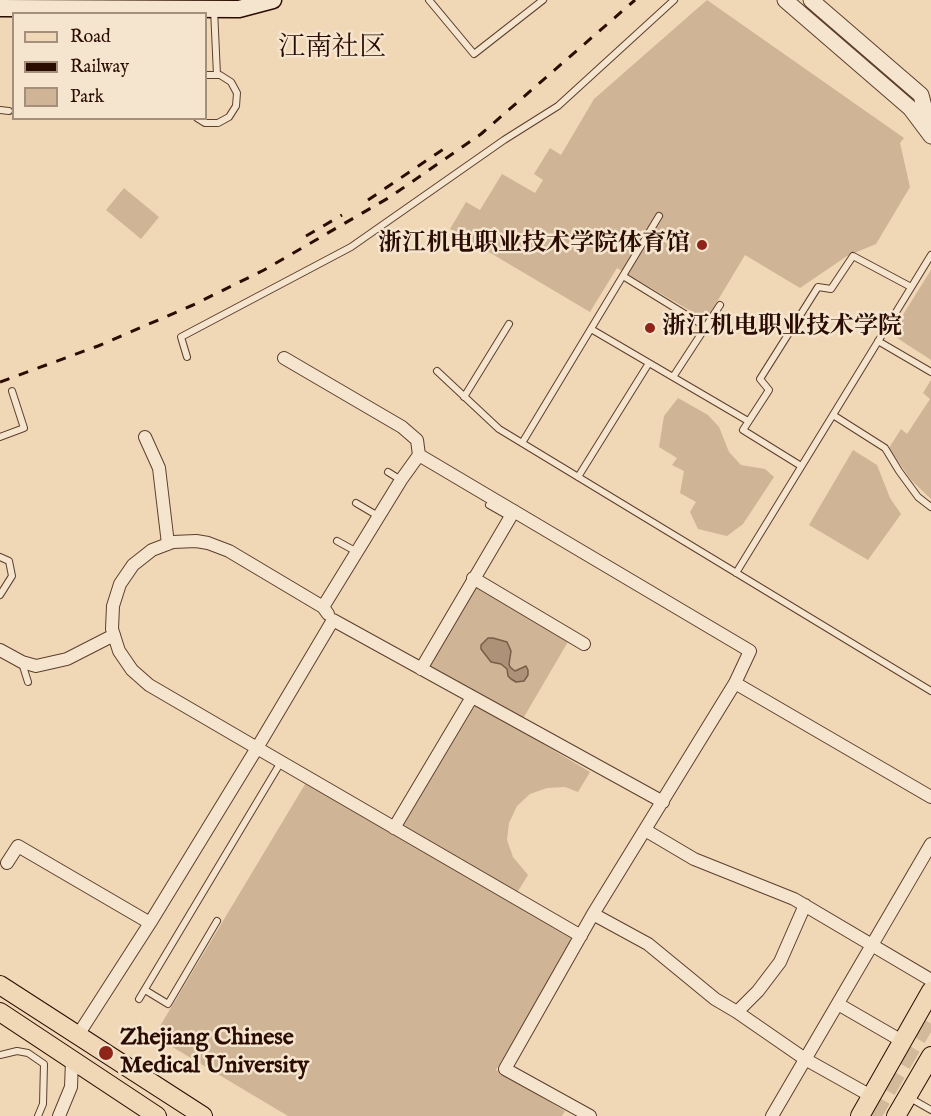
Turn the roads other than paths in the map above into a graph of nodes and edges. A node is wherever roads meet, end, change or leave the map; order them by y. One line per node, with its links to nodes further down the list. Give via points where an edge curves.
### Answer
1 (273, 0): 8 (main road, via 239,9)
2 (429, 0): 3 (lane, via 474,54)
3 (543, 0)
4 (674, 0): 24 (lane, via 558,106 351,247 181,337)
5 (785, 0): 14 (street, via 910,108)
6 (811, 0): 14 (street, via 921,96)
7 (0, 8): 8 (main road)
8 (214, 9): 10 (lane)
9 (207, 75): 10 (lane)
10 (217, 75): 13 (lane, via 235,87 236,106 229,117 218,123)
11 (0, 110): 12 (lane)
12 (9, 111)
13 (200, 120)
14 (931, 135)
15 (659, 216): 17 (lane)
16 (931, 255): 18 (lane)
17 (623, 276): 21 (lane); 22 (lane)
18 (911, 287): 23 (lane); 33 (lane, via 853,256 831,289 818,287 760,379 769,390)
19 (720, 305): 21 (lane)
20 (508, 324): 31 (lane)
21 (706, 327): 29 (lane)
22 (591, 328): 26 (lane); 36 (lane)
23 (878, 341): 28 (lane); 32 (lane)
24 (187, 357)
25 (284, 358): 37 (street, via 402,427 417,440)
26 (649, 363): 29 (lane); 40 (lane)
27 (437, 371): 31 (lane)
28 (931, 372)
29 (673, 377): 33 (lane)
30 (12, 391): 34 (lane, via 24,428)
31 (464, 397): 36 (lane, via 499,429)
32 (833, 415): 38 (lane); 44 (lane, via 885,447 918,497)
33 (748, 421): 38 (lane, via 743,430)
34 (0, 437)
35 (145, 437): 48 (street, via 159,468)
36 (522, 443): 40 (lane)
37 (419, 455): 41 (street); 45 (street)
38 (801, 466): 51 (lane)
39 (388, 472): 41 (lane)
40 (578, 477): 51 (lane)
41 (401, 480): 46 (street)
42 (356, 503): 46 (lane)
43 (489, 505): 45 (lane)
44 (931, 507)
45 (512, 514): 52 (street); 62 (street, via 750,651)
46 (379, 517): 49 (street)
47 (337, 541): 49 (lane)
48 (168, 544): 54 (street, via 196,541 219,546); 56 (street, via 142,557 126,574 113,606)
49 (357, 552): 54 (street)
50 (0, 556): 53 (lane, via 9,561 12,576)
51 (736, 573): 63 (lane)
52 (474, 578): 57 (street); 60 (street)
53 (0, 595)
54 (323, 607): 55 (street)
55 (333, 620): 60 (street); 65 (street)
56 (114, 635): 59 (street, via 67,659 36,666); 65 (street, via 124,661 140,678)
57 (584, 644)
58 (0, 650): 59 (street)
59 (22, 662): 61 (lane)
60 (422, 669): 64 (street)
61 (28, 682)
62 (735, 683): 67 (street); 68 (street)
63 (931, 691)
64 (472, 697): 68 (street); 69 (street)
65 (257, 748): 66 (street); 76 (street)
66 (281, 762): 69 (street); 81 (lane)
67 (931, 797)
68 (663, 802): 70 (street)
69 (394, 828): 77 (street)
70 (645, 830): 73 (street, via 694,859); 74 (street)
71 (931, 844): 78 (street)
72 (8, 863): 76 (street, via 18,846)
73 (805, 905): 78 (street); 86 (street, via 780,962)
74 (593, 914): 77 (street); 86 (street, via 648,944 715,999)
75 (217, 921): 81 (lane, via 168,1004)
76 (150, 923): 87 (street)
77 (580, 936): 102 (street, via 506,1069)
78 (872, 946): 79 (street); 84 (street)
79 (931, 980)
80 (0, 985): 87 (main road)
81 (145, 990): 83 (lane)
82 (931, 991): 88 (main road)
83 (139, 999)
84 (838, 1004): 88 (street); 91 (street)
85 (0, 1012): 92 (main road)
86 (737, 1012): 91 (street)
87 (78, 1035): 101 (main road)
88 (902, 1041): 95 (main road)
89 (0, 1055): 98 (lane, via 28,1053 44,1064 43,1104)
90 (931, 1056): 96 (main road)
91 (805, 1059): 95 (street); 103 (street)
92 (72, 1060): 93 (main road); 94 (street)
93 (95, 1075): 94 (street); 100 (main road)
94 (71, 1087): 99 (street)
95 (871, 1096): 104 (main road)
96 (907, 1096): 97 (lane); 105 (main road)
97 (931, 1110)
98 (38, 1116)
99 (59, 1116)
100 (157, 1116)
101 (203, 1116)
102 (590, 1116)
103 (772, 1116)
104 (860, 1116)
105 (896, 1116)

